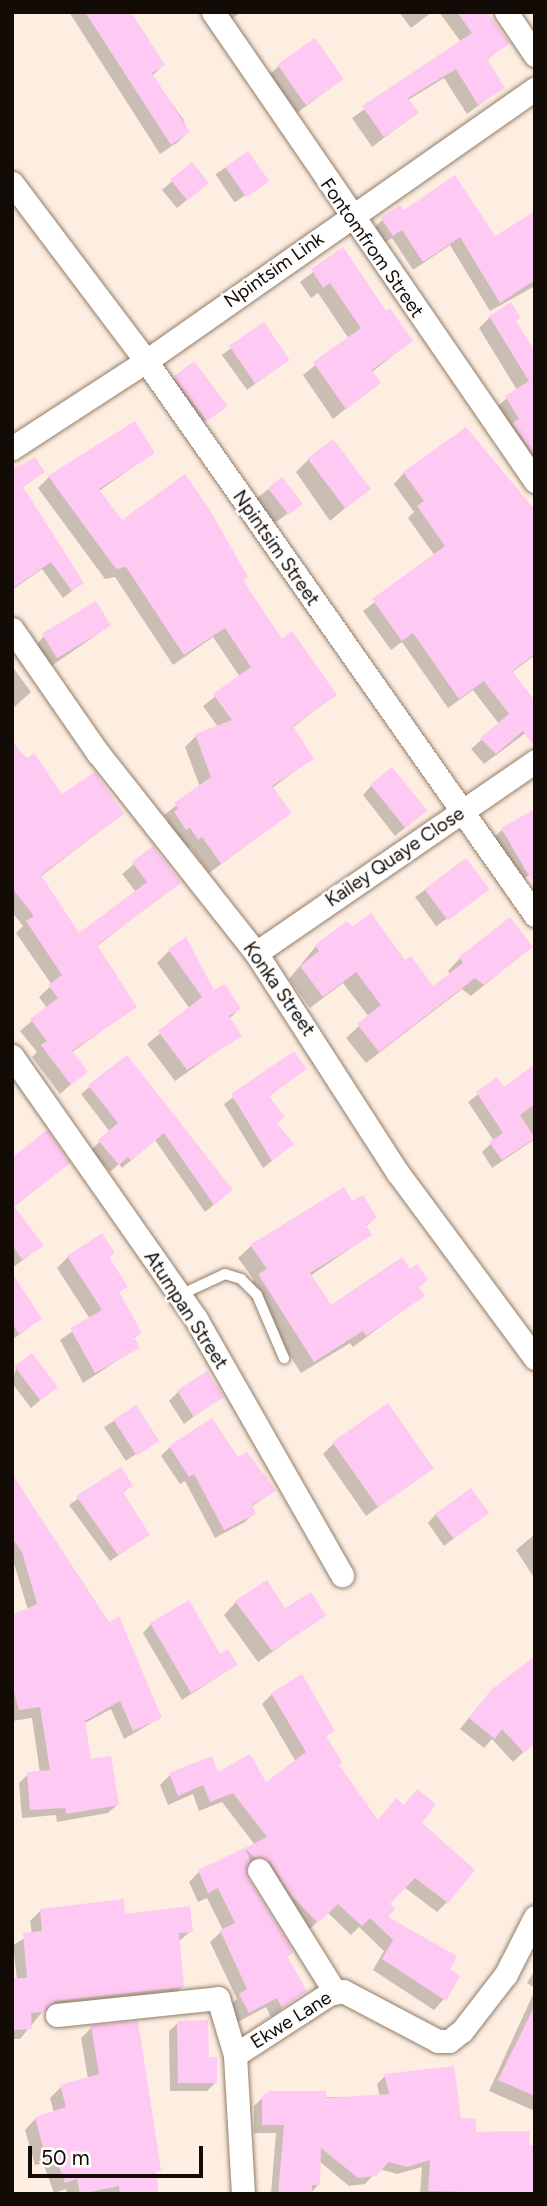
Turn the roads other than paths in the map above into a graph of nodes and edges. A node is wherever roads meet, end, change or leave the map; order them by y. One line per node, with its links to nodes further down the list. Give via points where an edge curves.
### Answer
1 (213, 12): 6 (street, Fontomfrom Street)
2 (506, 12): 3 (street)
3 (535, 55)
4 (535, 89): 6 (street, Npintsim Link)
5 (12, 183): 7 (street, Npintsim Street)
6 (350, 216): 7 (street, Npintsim Link); 9 (street, Fontomfrom Street)
7 (146, 361): 8 (street, Npintsim Link); 12 (street, Npintsim Street)
8 (12, 449)
9 (535, 481)
10 (12, 629): 14 (street, Konka Street, via 98,753)
11 (535, 761): 12 (street, Kailey Quaye Close)
12 (461, 813): 13 (street, Npintsim Street); 14 (street, Kailey Quaye Close)
13 (535, 915)
14 (256, 953): 18 (street, Konka Street, via 398,1173)
15 (12, 1056): 16 (street, Atumpan Street)
16 (180, 1295): 17 (lane, via 225,1274 241,1279 257,1295); 19 (street, Atumpan Street)
17 (284, 1358)
18 (535, 1358)
19 (342, 1575)
20 (259, 1870): 22 (street)
21 (535, 1917): 22 (street, Ekwe Lane, via 506,1974 462,2031 449,2040 438,2041 349,1991)
22 (335, 1992): 24 (street, Ekwe Lane)
23 (57, 2015): 24 (street, via 218,1998)
24 (235, 2055): 25 (street, Ekwe Lane)
25 (243, 2194)

